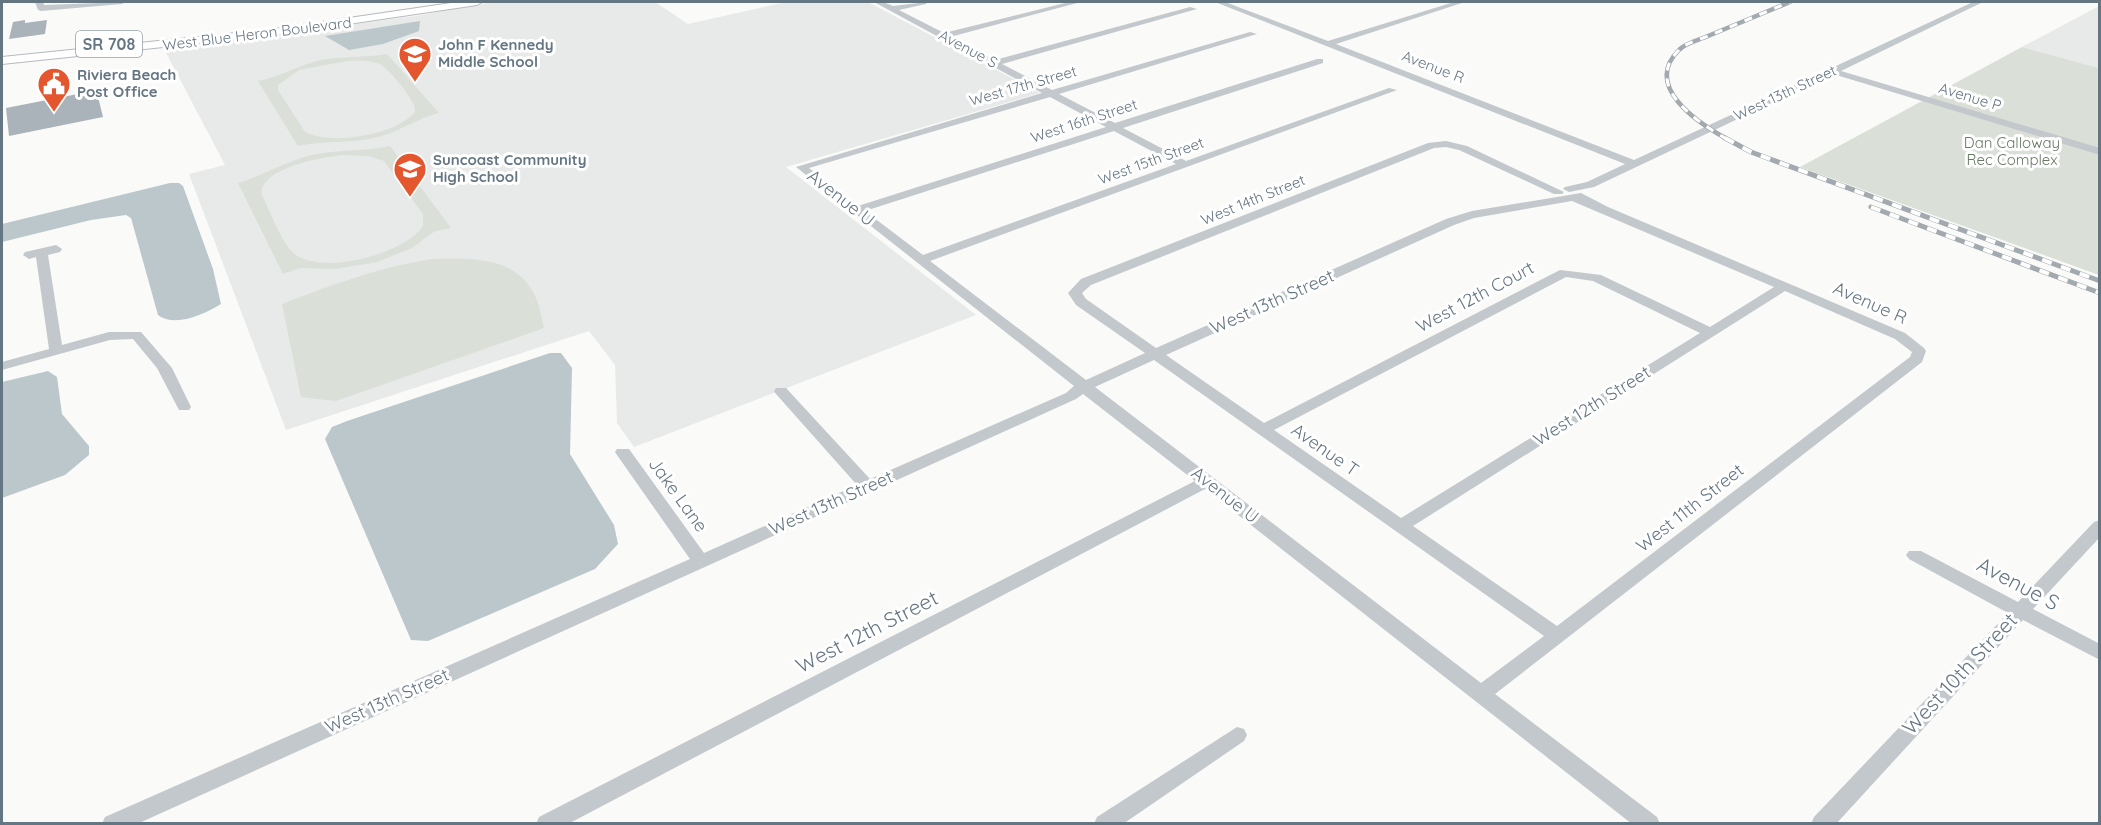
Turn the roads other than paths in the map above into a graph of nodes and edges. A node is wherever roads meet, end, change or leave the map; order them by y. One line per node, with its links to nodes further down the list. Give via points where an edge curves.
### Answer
1 (39, 2): 2 (street, via 41,8)
2 (122, 2)
3 (440, 2): 14 (main road, West Blue Heron Boulevard / SR 708)
4 (452, 2): 15 (main road, via 343,19)
5 (477, 2): 15 (main road, West Blue Heron Boulevard / SR 708)
6 (878, 2): 12 (street, Avenue S)
7 (923, 2): 12 (street)
8 (1077, 2): 18 (street)
9 (1219, 2): 19 (street, Avenue R)
10 (1461, 2): 19 (street)
11 (1979, 2): 24 (street, West 13th Street)
12 (892, 9): 18 (street, Avenue S)
13 (1193, 9): 23 (street)
14 (308, 22): 16 (main road); 20 (main road, West Blue Heron Boulevard / SR 708)
15 (324, 26): 16 (main road, West Blue Heron Boulevard / SR 708)
16 (287, 31): 21 (main road, West Blue Heron Boulevard / SR 708)
17 (1254, 34): 26 (street, West 17th Street)
18 (943, 36): 23 (street, Avenue S)
19 (1328, 44): 30 (street, Avenue R)
20 (2, 55)
21 (2, 61)
22 (1320, 61): 27 (street, West 16th Street)
23 (994, 63): 26 (street, Avenue S)
24 (1832, 71): 29 (street, Avenue P); 30 (street, West 13th Street)
25 (1392, 90): 31 (street, West 15th Street)
26 (1052, 93): 27 (street, Avenue S); 32 (street, West 17th Street)
27 (1115, 127): 31 (street, Avenue S); 34 (street, West 16th Street)
28 (1446, 144): 33 (street, Avenue R); 38 (street, West 14th Street, via 1432,145 1086,282)
29 (2100, 152)
30 (1634, 164): 33 (street, West 13th Street)
31 (1186, 165): 36 (street, West 15th Street)
32 (801, 167): 34 (street, Avenue U)
33 (1568, 194): 37 (street, Avenue R); 42 (street, West 13th Street, via 1450,222)
34 (857, 210): 36 (street, Avenue U)
35 (56, 249): 40 (street, via 35,254)
36 (921, 260): 44 (street, Avenue U)
37 (1784, 286): 39 (street, West 12th Street); 41 (street, Avenue R, via 1900,336)
38 (1075, 293): 42 (street, Avenue T, via 1081,302)
39 (1710, 332): 47 (street, West 12th Court, via 1596,278 1564,273); 51 (street, West 12th Street)
40 (56, 350): 43 (street); 46 (street, via 109,336 136,335 174,383)
41 (1919, 351): 56 (street, West 11th Street, via 1917,359)
42 (1155, 354): 44 (street, West 13th Street); 47 (street, Avenue T)
43 (2, 366)
44 (1084, 386): 49 (street, Avenue U); 50 (street, West 13th Street, via 1071,396)
45 (781, 392): 50 (street)
46 (184, 407)
47 (1263, 430): 51 (street, Avenue T)
48 (623, 452): 54 (street, Jake Lane)
49 (1207, 481): 58 (street, Avenue U); 61 (street, West 12th Street)
50 (868, 487): 54 (street, West 13th Street)
51 (1401, 526): 56 (street, Avenue T)
52 (2100, 526): 55 (street, West 10th Street)
53 (1915, 555): 55 (street, Avenue S)
54 (701, 561): 60 (street, West 13th Street)
55 (2020, 610): 57 (street, Avenue S); 64 (street, West 10th Street)
56 (1556, 635): 58 (street, West 11th Street)
57 (2100, 653)
58 (1481, 694): 63 (street, Avenue U)
59 (1237, 735): 62 (street)
60 (112, 824)
61 (547, 824)
62 (1105, 824)
63 (1649, 824)
64 (1822, 824)

